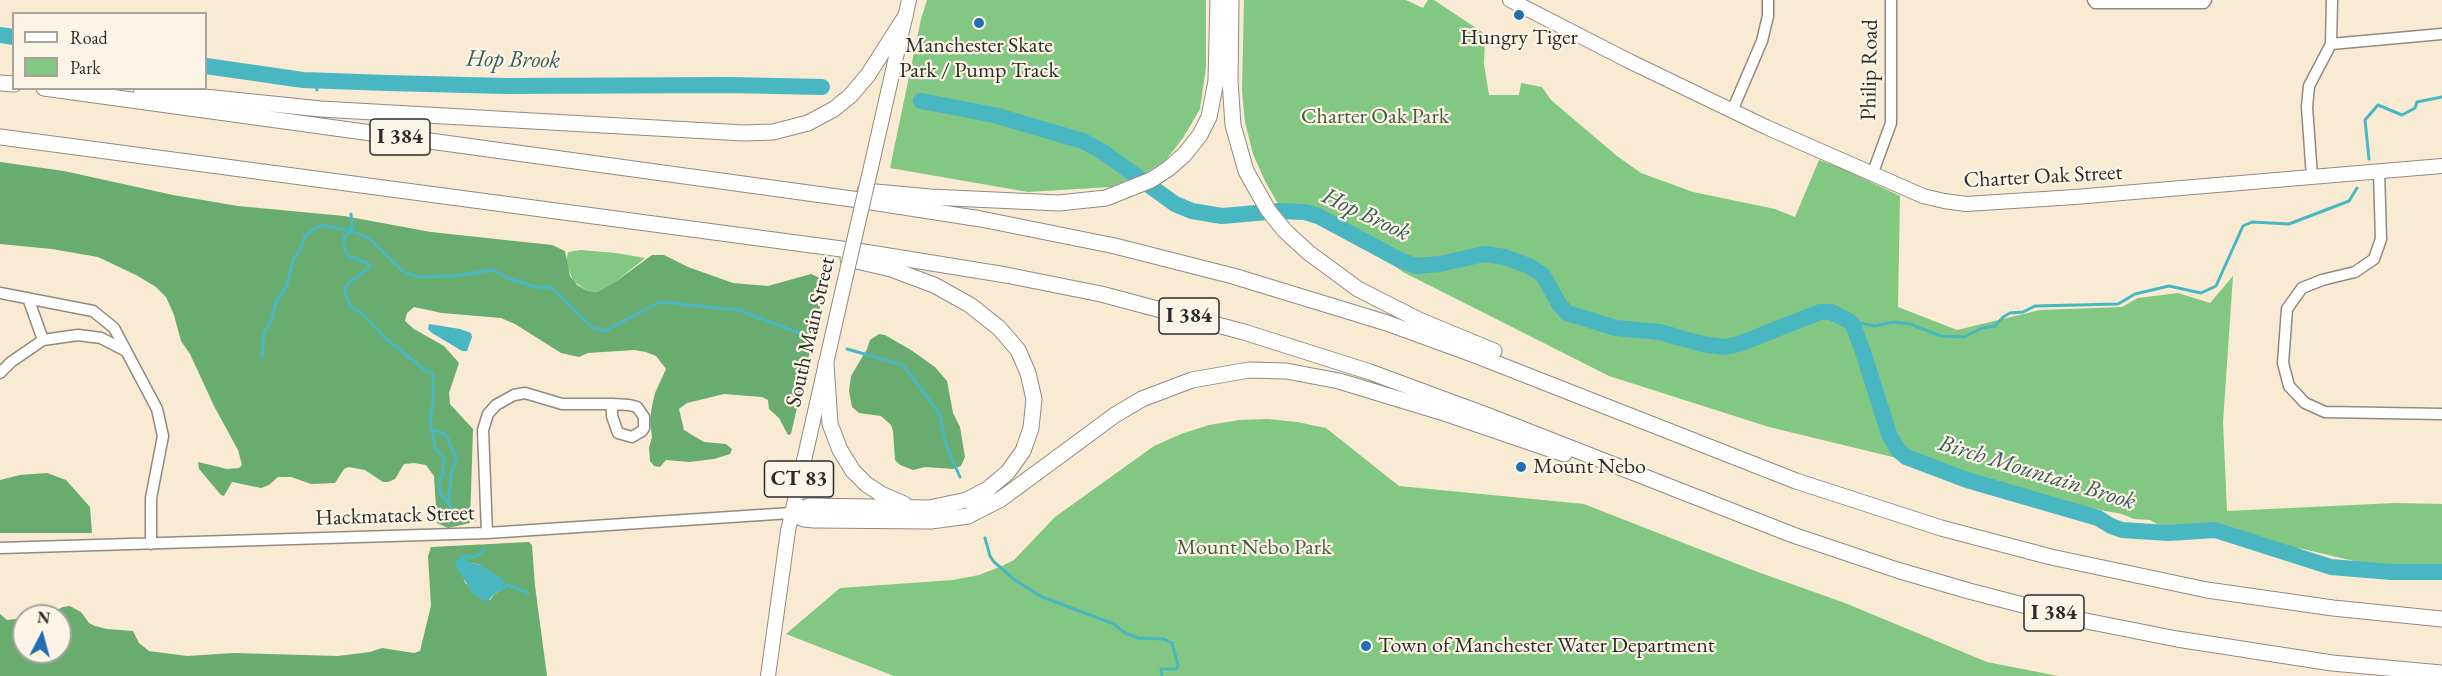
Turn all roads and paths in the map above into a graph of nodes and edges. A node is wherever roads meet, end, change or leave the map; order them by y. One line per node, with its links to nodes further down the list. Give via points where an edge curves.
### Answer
1 (909, 0): 10 (main road, South Main Street / CT 83)
2 (1218, 0): 21 (highway, via 1216,81 1203,129 1190,149 1164,172 1131,189 1096,200 1059,203 930,197 816,185)
3 (1231, 0): 30 (highway, via 1233,125 1242,162 1279,225 1328,269 1373,298 1550,375)
4 (1510, 0): 15 (main road, Charter Oak Street)
5 (1768, 0): 15 (street, via 1762,41)
6 (1891, 0): 19 (street, Philip Road, via 1891,123)
7 (2093, 0): 8 (street)
8 (2206, 0)
9 (2332, 0): 12 (street)
10 (905, 17): 14 (highway, via 868,75 842,103 808,123 773,132 321,109 173,94); 27 (main road, South Main Street / CT 83, bridge)
11 (2442, 34): 12 (street)
12 (2331, 44): 20 (street, via 2309,86)
13 (58, 90): 14 (highway, I 384)
14 (107, 97): 21 (highway, I 384)
15 (1732, 111): 19 (main road, Charter Oak Street)
16 (0, 137): 22 (highway, I 384)
17 (2442, 166): 18 (main road, Charter Oak Street)
18 (2379, 171): 20 (main road, Charter Oak Street); 31 (street, via 2381,239 2373,259 2355,272 2302,288 2287,309 2283,363 2289,386 2305,403 2325,412)
19 (1872, 175): 20 (main road, Charter Oak Street, via 1923,196 1966,204)
20 (2312, 177)
21 (755, 185): 30 (highway, I 384, via 991,221 1186,264 1371,318)
22 (757, 238): 32 (highway, I 384, via 1006,275 1161,309 1370,372); 33 (highway, via 883,267 927,282 986,316 1018,350 1028,373 1034,406 1029,436 1018,458 1002,478 977,496)
23 (0, 293): 24 (street)
24 (28, 298): 25 (street); 26 (street, via 93,311 114,328)
25 (43, 340): 26 (street, via 78,335 101,338); 28 (street)
26 (126, 351): 36 (street, via 157,409 163,436 151,498)
27 (825, 364): 33 (highway, via 830,424 844,459 876,491); 34 (main road, South Main Street / CT 83)
28 (0, 373)
29 (612, 404): 35 (street, via 562,404 525,393 496,405 483,430)
30 (1598, 404): 38 (highway, I 384, via 1863,504 2060,560 2250,597)
31 (2442, 414)
32 (1603, 461): 34 (highway, via 1546,450 1331,379 1286,371 1249,370 1192,380 1142,399 1001,499 968,516 931,521 814,520); 39 (highway, I 384, via 1862,559 2047,612 2259,653)
33 (922, 508): 34 (highway, via 809,506)
34 (791, 513): 35 (street, Hackmatack Street); 40 (main road, South Main Street / CT 83)
35 (487, 533): 36 (street, Hackmatack Street)
36 (151, 544): 37 (street, Hackmatack Street)
37 (0, 548)
38 (2442, 619)
39 (2442, 674)
40 (768, 676)

